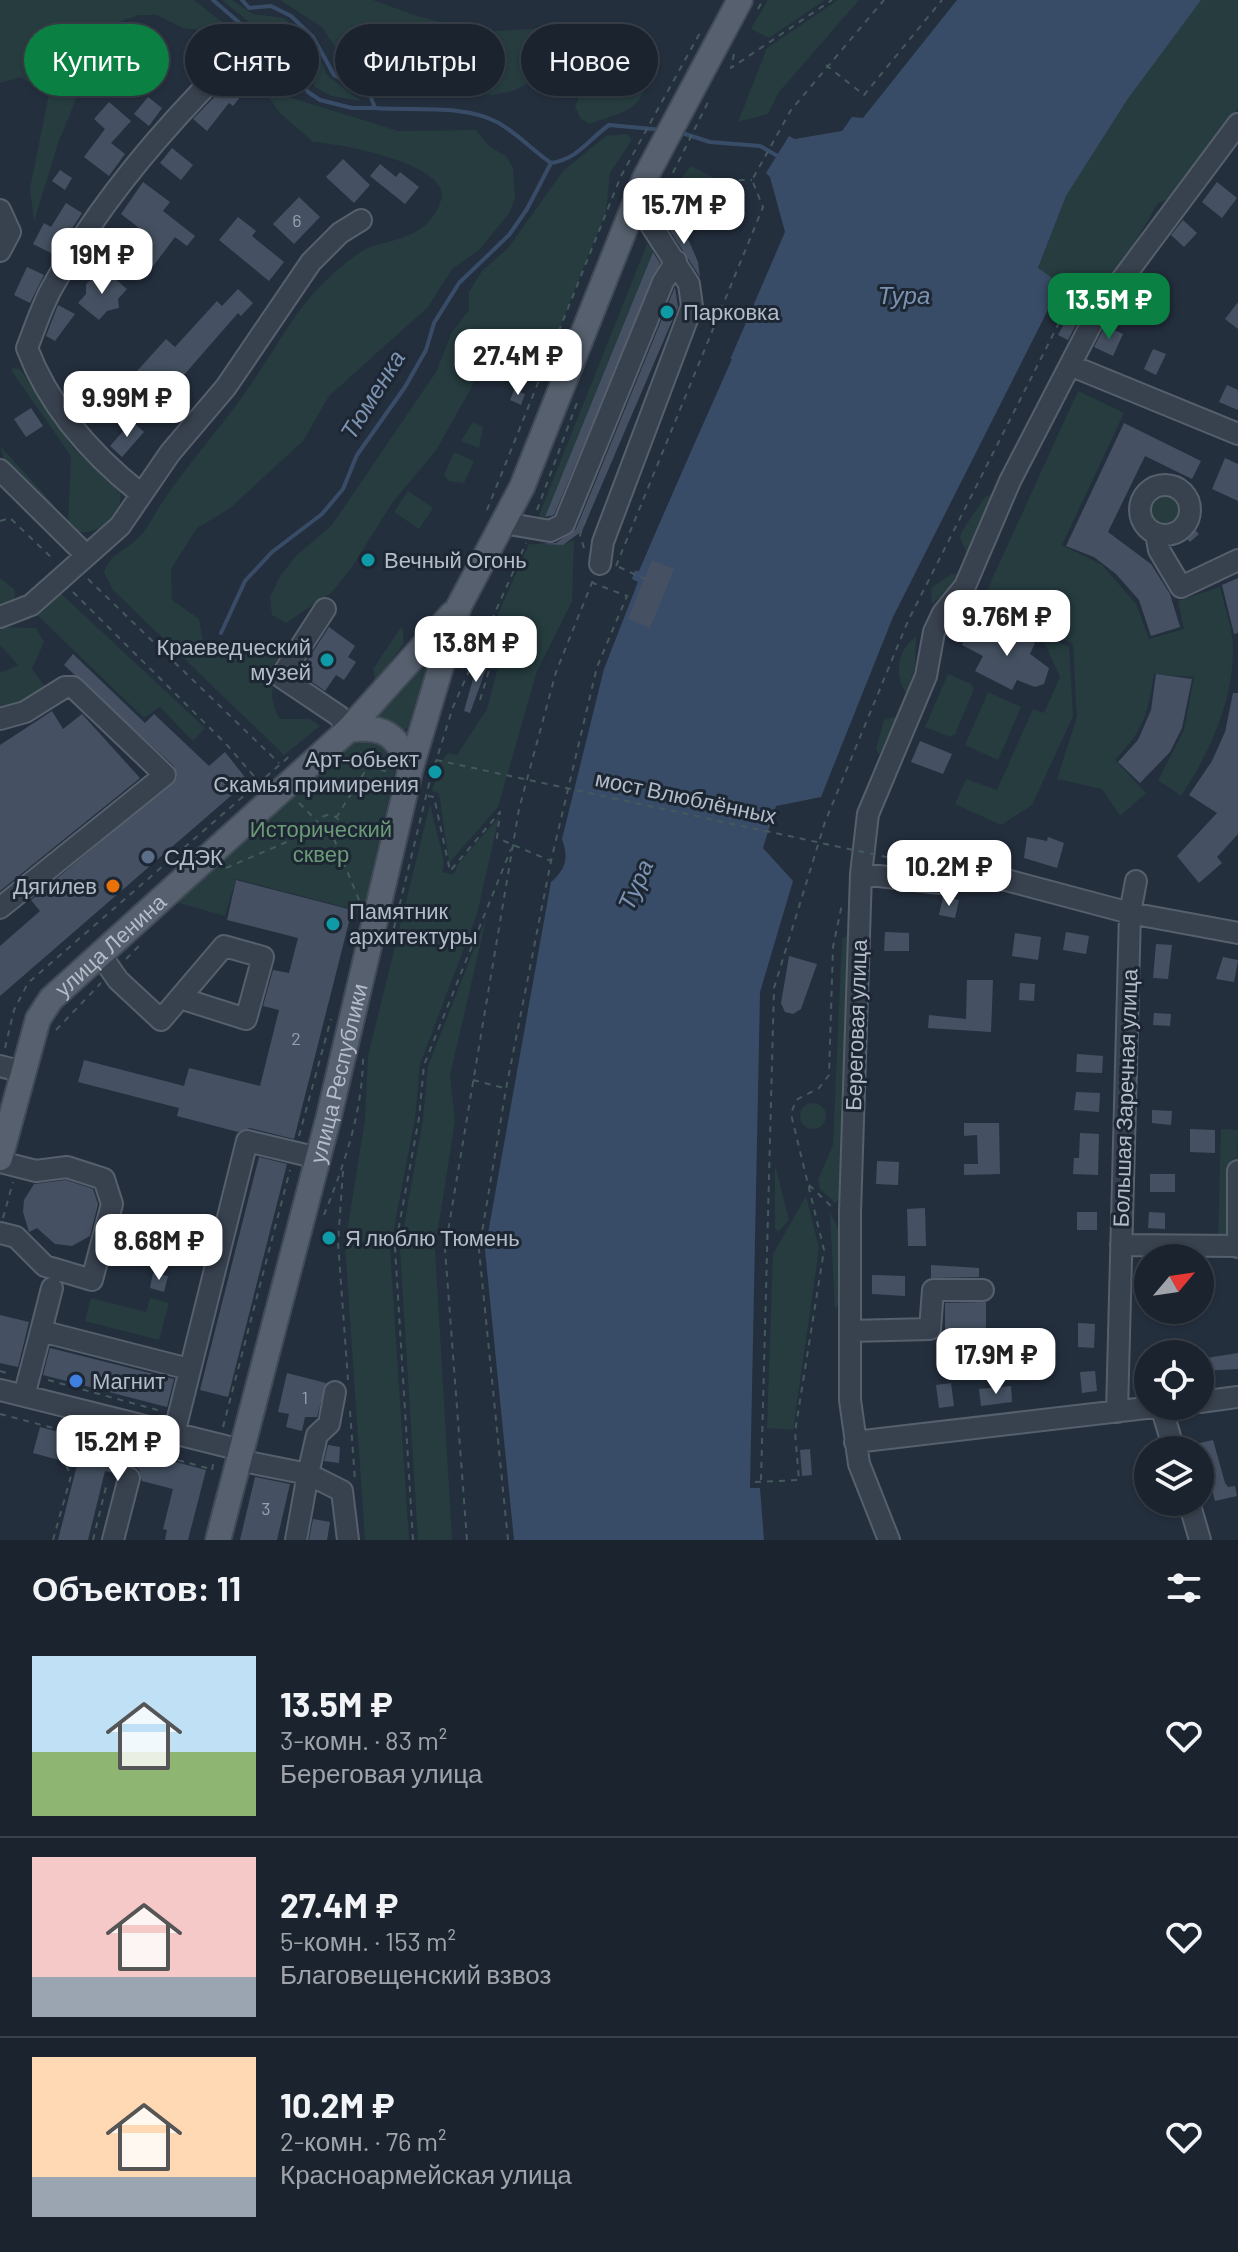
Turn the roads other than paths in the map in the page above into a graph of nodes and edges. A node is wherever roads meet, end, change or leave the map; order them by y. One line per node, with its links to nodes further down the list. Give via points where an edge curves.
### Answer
1 (748, 7): 4 (main road, via 678,89 633,177)
2 (197, 96): 12 (street, via 162,132 86,232 52,288 27,348 60,411 112,471)
3 (1238, 124): 9 (street, Береговая улица, via 1097,313)
4 (636, 202): 8 (street); 13 (main road)
5 (0, 210): 7 (street, via 10,232)
6 (361, 220): 12 (street, via 311,262 226,387)
7 (0, 251)
8 (676, 261): 13 (street, via 564,524 550,531); 17 (street, via 689,284 692,306 603,542)
9 (1072, 366): 10 (street); 24 (street, Береговая улица, via 1010,481 965,586 934,632 926,676 868,814)
10 (1238, 434)
11 (0, 470): 15 (street)
12 (140, 493): 15 (street, via 120,526)
13 (494, 520): 18 (main road)
14 (1156, 534): 16 (street, via 1159,550 1181,587)
15 (85, 554): 20 (street, via 31,605)
16 (1236, 567)
17 (603, 571)
18 (459, 606): 22 (main road, улица Ленина); 23 (main road, улица Республики)
19 (325, 609): 22 (street, via 281,677 339,716)
20 (0, 617)
21 (0, 719): 26 (street, via 73,687 165,775)
22 (350, 737): 23 (main road, via 375,727 388,733); 29 (main road, улица Ленина)
23 (401, 770): 32 (main road, улица Республики)
24 (861, 874): 27 (street, via 940,883 972,877 1006,880); 41 (street, Береговая улица)
25 (1136, 881): 27 (street, Большая Заречная улица)
26 (0, 908)
27 (1130, 913): 28 (street); 36 (street, Большая Заречная улица)
28 (1238, 933)
29 (100, 954): 30 (street, via 118,980 161,1020); 31 (main road, улица Ленина, via 51,999)
30 (180, 998)
31 (8, 1068): 33 (main road, улица Ленина)
32 (318, 1158): 42 (street, via 247,1141); 54 (main road, улица Республики)
33 (0, 1160): 35 (street, via 36,1171 67,1167 104,1179 112,1204 92,1280 45,1266 16,1237)
34 (1238, 1171): 37 (street)
35 (0, 1233)
36 (1121, 1245): 37 (street); 49 (street, Большая Заречная улица)
37 (1238, 1246)
38 (52, 1288): 40 (street)
39 (983, 1290): 41 (street, via 933,1290 930,1329)
40 (41, 1331): 42 (street); 43 (street)
41 (850, 1331): 52 (street, Береговая улица)
42 (189, 1369): 51 (street)
43 (26, 1388): 44 (street); 50 (street)
44 (0, 1390)
45 (344, 1391): 55 (street, via 329,1424 317,1435)
46 (1238, 1397): 47 (street)
47 (1214, 1400)
48 (1134, 1410): 49 (street)
49 (1117, 1412): 52 (street)
50 (144, 1426): 51 (street); 53 (street)
51 (176, 1427): 54 (street)
52 (855, 1442): 62 (street, Береговая улица)
53 (136, 1451)
54 (239, 1455): 55 (street); 59 (main road, улица Республики)
55 (308, 1474): 60 (street); 61 (street, via 342,1491)
56 (129, 1478): 58 (street)
57 (1193, 1516): 63 (street)
58 (113, 1540)
59 (218, 1540)
60 (296, 1540)
61 (348, 1540)
62 (889, 1540)
63 (1200, 1540)

